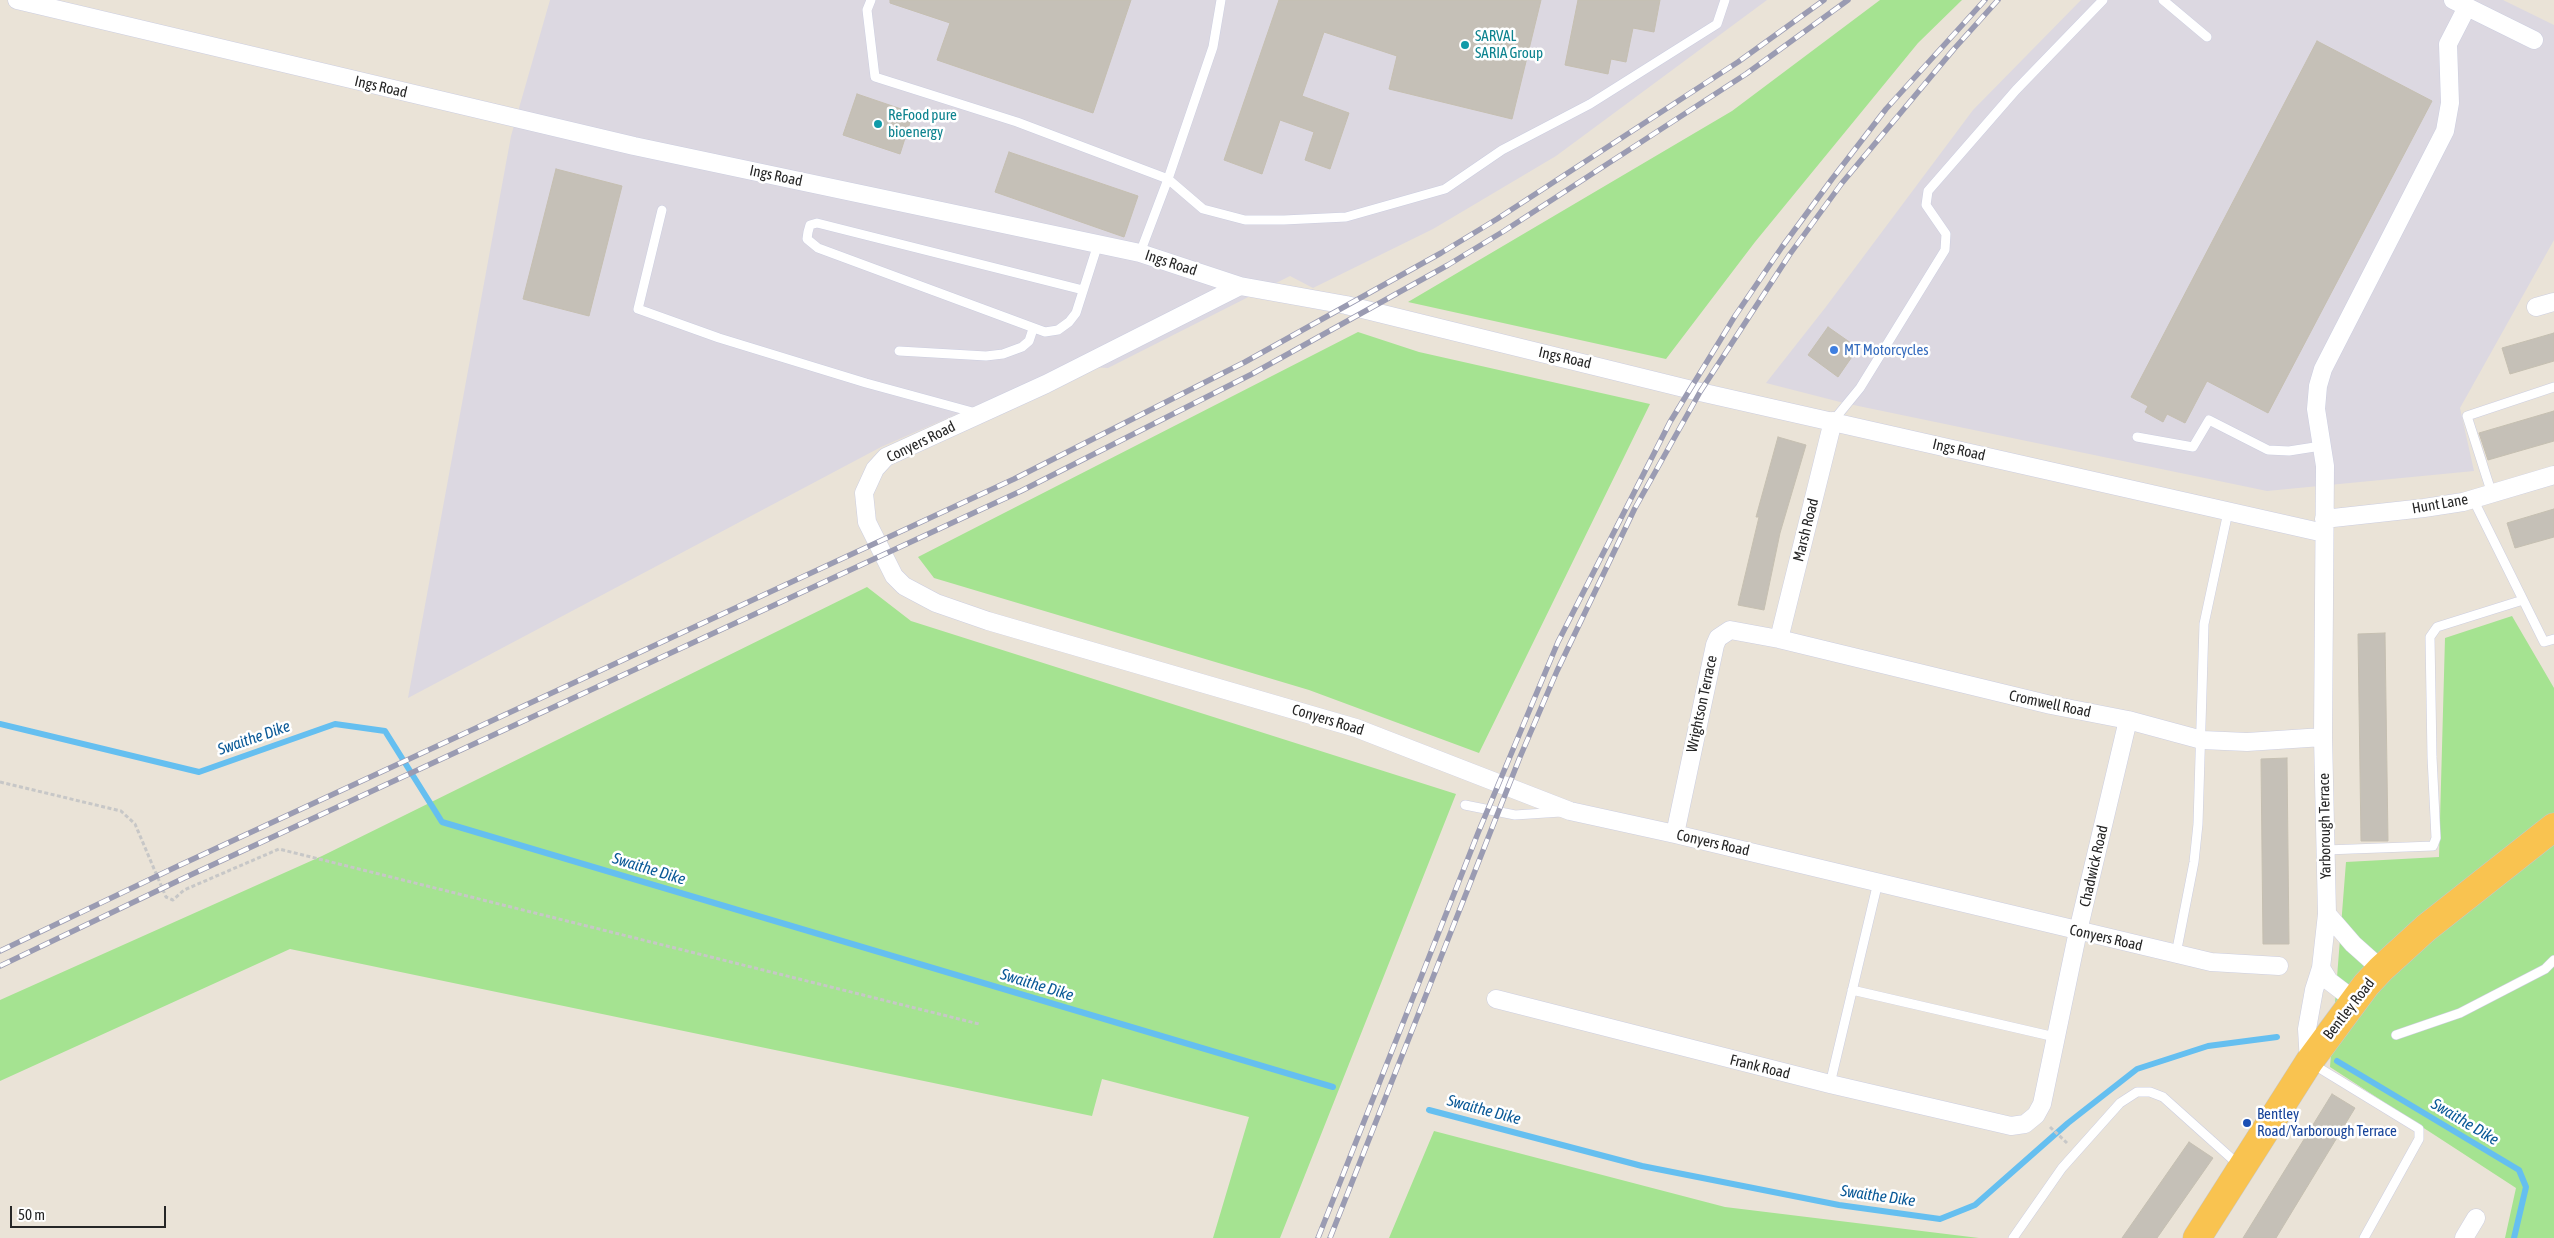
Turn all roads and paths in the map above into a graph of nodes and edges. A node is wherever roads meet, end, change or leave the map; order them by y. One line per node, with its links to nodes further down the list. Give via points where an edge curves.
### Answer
1 (17, 0): 12 (street, Ings Road, via 634,146)
2 (871, 0): 10 (lane, via 868,10 875,77 1016,122)
3 (1222, 0): 10 (lane, via 1213,47)
4 (1725, 0): 10 (lane, via 1717,24 1590,104 1502,150 1445,189 1346,216 1245,220 1203,209)
5 (2103, 0): 22 (lane, via 2016,90 1928,191 1926,205 1946,234 1945,250 1860,388)
6 (2163, 0): 8 (lane)
7 (2460, 3): 9 (street); 24 (street, via 2448,44 2450,103 2445,131 2323,369 2316,409)
8 (2207, 37)
9 (2534, 40)
10 (1168, 179): 13 (lane)
11 (662, 210): 21 (lane, via 638,309 737,344)
12 (1098, 244): 13 (street, Ings Road); 15 (lane)
13 (1140, 253): 14 (street, Ings Road)
14 (1240, 286): 21 (street, Conyers Road, via 1046,384); 22 (street, Ings Road, via 1346,305 1700,392)
15 (1082, 290): 18 (lane, via 1076,312 1069,322 1058,330 1045,332); 18 (lane, via 817,222 810,225 807,239 818,248)
16 (2554, 302): 17 (street)
17 (2536, 307)
18 (1033, 329): 19 (lane, via 1029,341 1022,347 1003,354)
19 (899, 351)
20 (2554, 387): 26 (lane, via 2467,416)
21 (979, 414): 38 (street, Conyers Road, via 886,457 874,469 864,493 867,522 894,576 904,586 936,603 988,621 1356,728)
22 (1833, 421): 28 (street, Ings Road); 31 (street, Marsh Road)
23 (2137, 437): 24 (lane, via 2194,447 2209,420 2268,450 2289,451)
24 (2321, 446): 29 (street, via 2325,466)
25 (2554, 475): 26 (street, Hunt Lane)
26 (2492, 494): 27 (street, Hunt Lane)
27 (2473, 499): 29 (street, Hunt Lane); 30 (lane)
28 (2228, 512): 29 (street, Ings Road); 35 (lane, via 2204,624)
29 (2324, 526): 34 (street)
30 (2523, 600): 32 (lane, via 2544,642); 41 (lane, via 2437,627 2430,638 2436,838 2433,846)
31 (1779, 640): 33 (street, Cromwell Road, via 2050,705); 40 (street, Wrightson Terrace, via 1738,630 1730,630 1718,638)
32 (2554, 640)
33 (2128, 720): 35 (street, Cromwell Road); 44 (street, Chadwick Road)
34 (2323, 737): 35 (street, Cromwell Road, via 2247,742); 41 (street, Yarborough Terrace)
35 (2202, 740): 45 (lane, via 2194,862)
36 (0, 782): 53 (path, via 121,812 135,824 166,897 173,900 184,890 279,848)
37 (1465, 805): 38 (lane, via 1515,814)
38 (1570, 811): 40 (street, Conyers Road)
39 (2554, 827): 49 (highway, Bentley Road, via 2426,928)
40 (1675, 834): 42 (street, Conyers Road)
41 (2326, 850): 43 (street, Yarborough Terrace)
42 (1878, 882): 44 (street, Conyers Road); 50 (lane)
43 (2327, 914): 48 (street, Yarborough Terrace); 49 (street)
44 (2078, 931): 45 (street, Conyers Road); 55 (street, Chadwick Road)
45 (2176, 954): 47 (street, Conyers Road, via 2211,962)
46 (2554, 960): 54 (lane, via 2545,970 2460,1013)
47 (2279, 966)
48 (2321, 968): 52 (street, via 2329,981); 56 (street, Yarborough Terrace, via 2308,1029)
49 (2380, 969): 52 (highway, Bentley Road)
50 (1852, 990): 55 (lane); 57 (lane)
51 (1496, 999): 57 (street, Frank Road)
52 (2354, 1000): 56 (highway, Bentley Road)
53 (979, 1024)
54 (2396, 1035)
55 (2055, 1037): 58 (street, Chadwick Road, via 2042,1104)
56 (2309, 1062): 60 (highway, Bentley Road); 64 (lane, via 2419,1130 2419,1139)
57 (1830, 1084): 58 (street, Frank Road, via 2011,1126)
58 (2030, 1120): 59 (path)
59 (2077, 1151): 60 (lane, via 2120,1103 2137,1092 2150,1092 2163,1097); 62 (lane)
60 (2242, 1168): 63 (highway, Bentley Road)
61 (2476, 1218): 65 (street)
62 (2013, 1238)
63 (2196, 1238)
64 (2364, 1238)
65 (2464, 1238)

